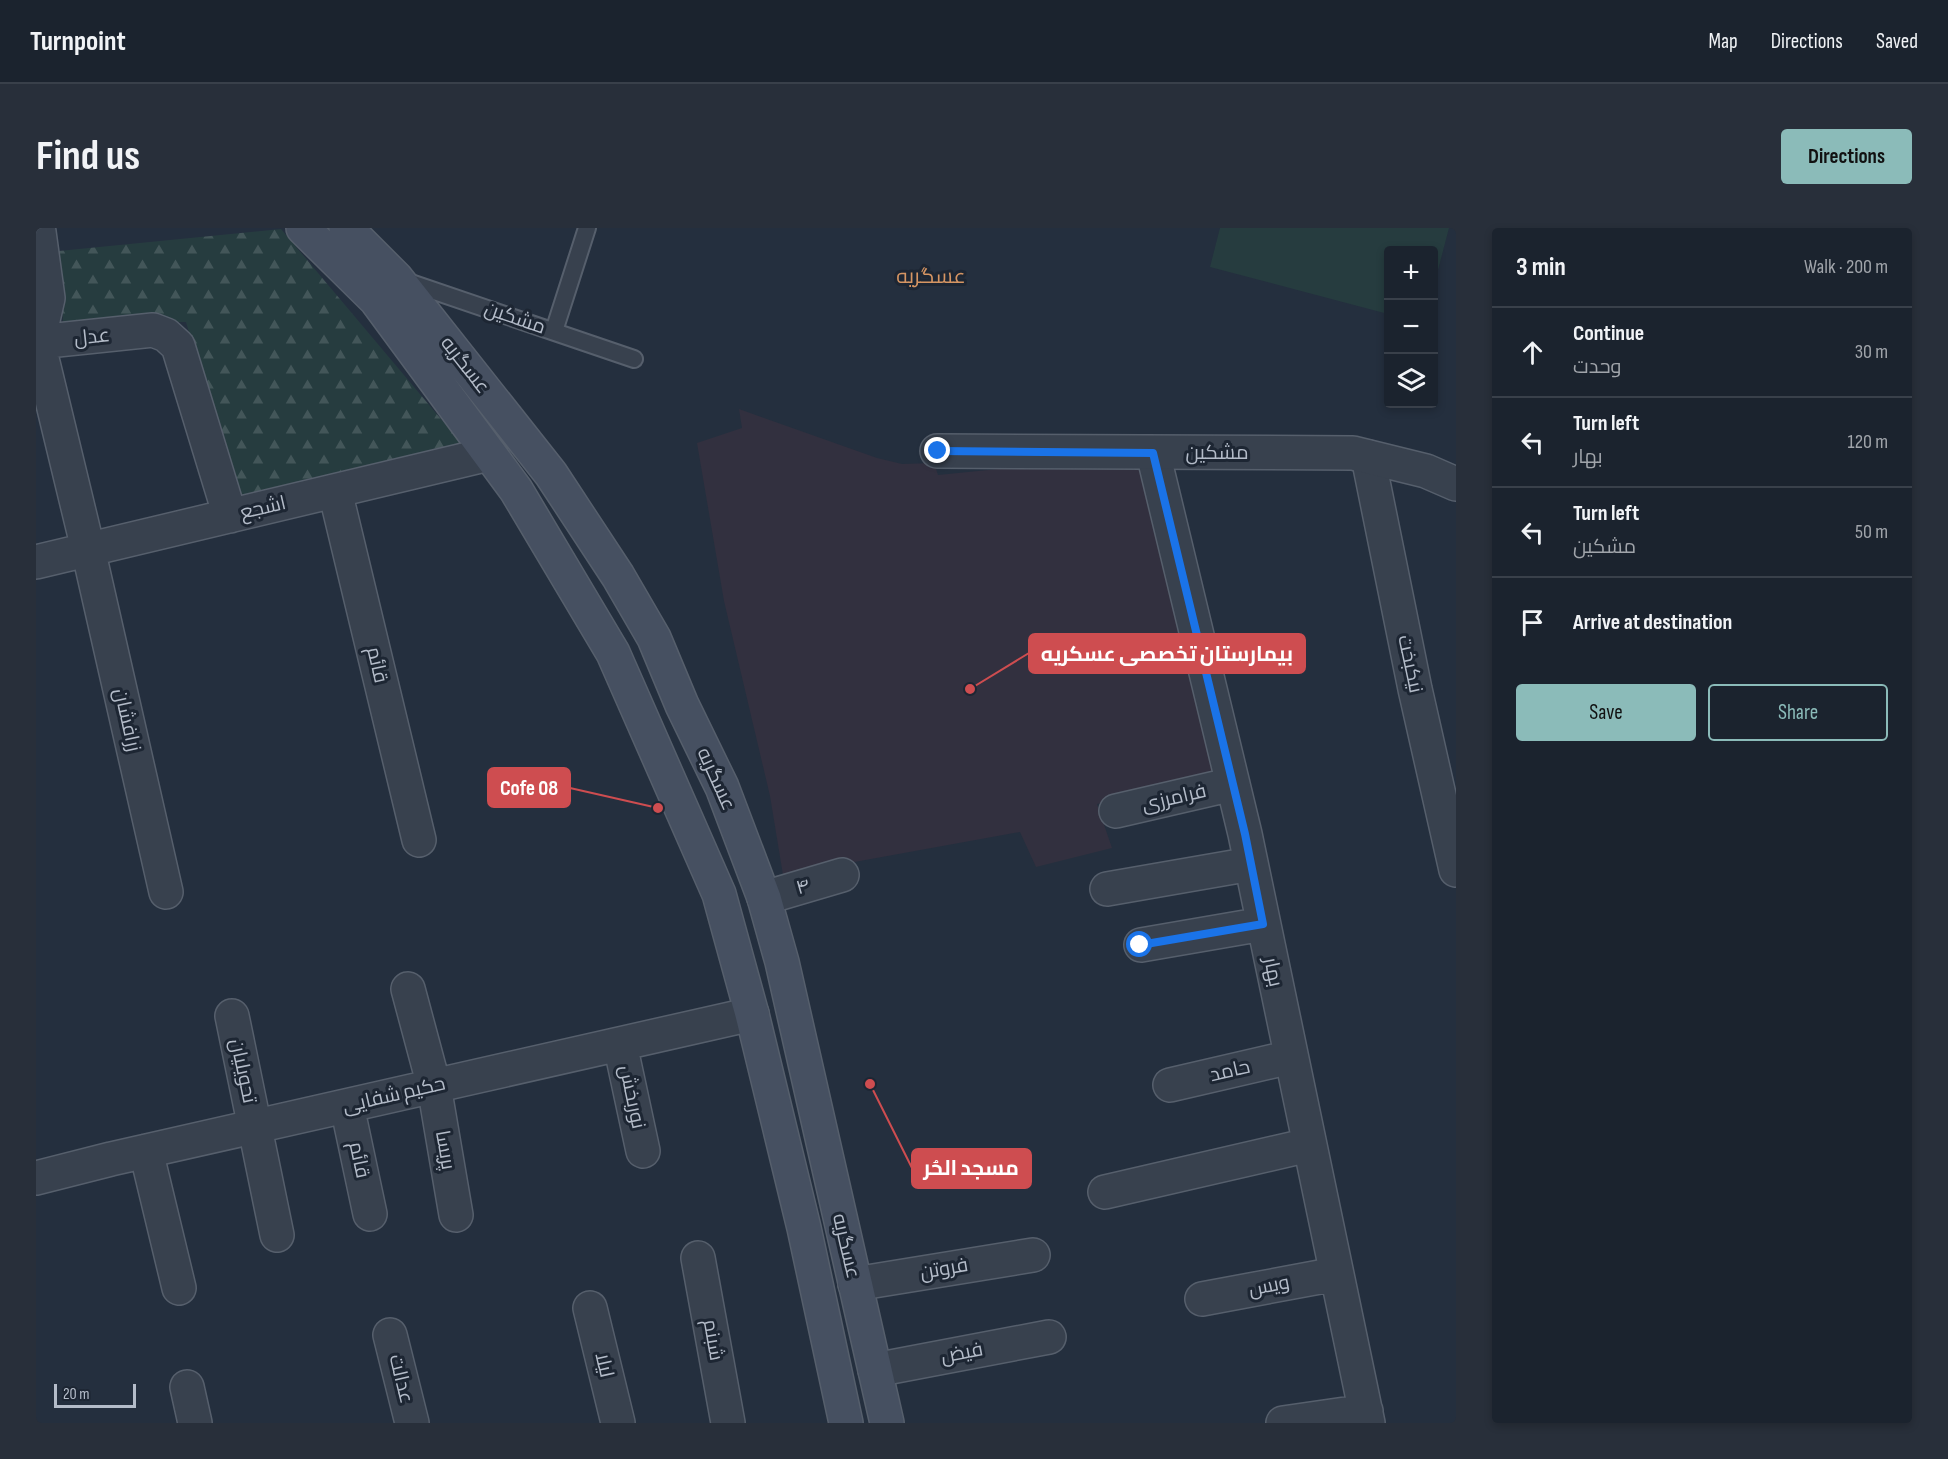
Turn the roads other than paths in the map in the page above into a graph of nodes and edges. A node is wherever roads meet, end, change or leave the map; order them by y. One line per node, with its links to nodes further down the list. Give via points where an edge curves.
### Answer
1 (303, 228): 11 (main road, عسگریه, via 376,300)
2 (346, 228): 5 (main road, عسگریه)
3 (587, 228): 6 (lane)
4 (39, 232): 7 (street, via 48,298)
5 (396, 278): 6 (lane, مشکین); 26 (main road, عسگریه, via 551,474 618,576 654,638 722,786)
6 (554, 331): 8 (lane, مشکین)
7 (38, 342): 15 (street, عدل, via 153,330 166,335 178,346); 16 (street)
8 (634, 358)
9 (938, 451): 10 (street, مشکین)
10 (1153, 453): 12 (street, مشکین, via 1353,453); 18 (street, بهار)
11 (489, 454): 14 (street, اشجع); 30 (main road, عسگریه, via 516,490 613,653 719,894)
12 (1368, 457): 13 (street, مشکین, via 1426,471); 22 (street, نیکبخت)
13 (1456, 484)
14 (335, 491): 15 (street, اشجع); 20 (street, قائم)
15 (230, 516): 16 (street, اشجع)
16 (88, 549): 17 (street, اشجع); 25 (street, زرافشان)
17 (36, 562)
18 (1233, 784): 19 (street, فرامرزی); 21 (street, بهار)
19 (1116, 811)
20 (419, 840)
21 (1251, 864): 24 (street); 27 (street, بهار)
22 (1456, 870)
23 (842, 875): 26 (street, ۴)
24 (1107, 889)
25 (166, 891)
26 (764, 898): 49 (main road, عسگریه)
27 (1263, 924): 28 (street); 33 (street, بهار)
28 (1140, 945)
29 (408, 989): 35 (street, پریسا)
30 (752, 1014): 32 (street, حکیم شفایی); 62 (main road, عسگریه)
31 (232, 1016): 37 (street, تحویلیان)
32 (620, 1044): 35 (street, حکیم شفایی); 39 (street, نوربخش)
33 (1291, 1056): 34 (street, حامد); 38 (street, بهار)
34 (1170, 1085)
35 (434, 1086): 36 (street, حکیم شفایی); 44 (street, پریسا)
36 (347, 1106): 37 (street, حکیم شفایی); 43 (street, قائم)
37 (255, 1127): 40 (street, حکیم شفایی); 45 (street)
38 (1309, 1145): 42 (street); 48 (street, بهار)
39 (643, 1150)
40 (146, 1151): 41 (street, حکیم شفایی); 50 (street)
41 (36, 1178)
42 (1105, 1192)
43 (370, 1214)
44 (456, 1215)
45 (277, 1235)
46 (1033, 1255): 49 (street, فروتن)
47 (698, 1258): 61 (street, شبنم)
48 (1336, 1274): 51 (street, ویس); 57 (street, بهار)
49 (855, 1284): 55 (main road, عسگریه)
50 (179, 1288)
51 (1202, 1299)
52 (590, 1308): 60 (street, لیلا)
53 (390, 1335): 59 (street, عدالت)
54 (1049, 1337): 55 (street, فیض)
55 (875, 1370): 63 (main road, عسگریه)
56 (187, 1387): 58 (street)
57 (1367, 1417): 64 (street)
58 (195, 1423)
59 (412, 1423)
60 (618, 1423)
61 (728, 1423)
62 (846, 1423)
63 (887, 1423)
64 (1283, 1423)

